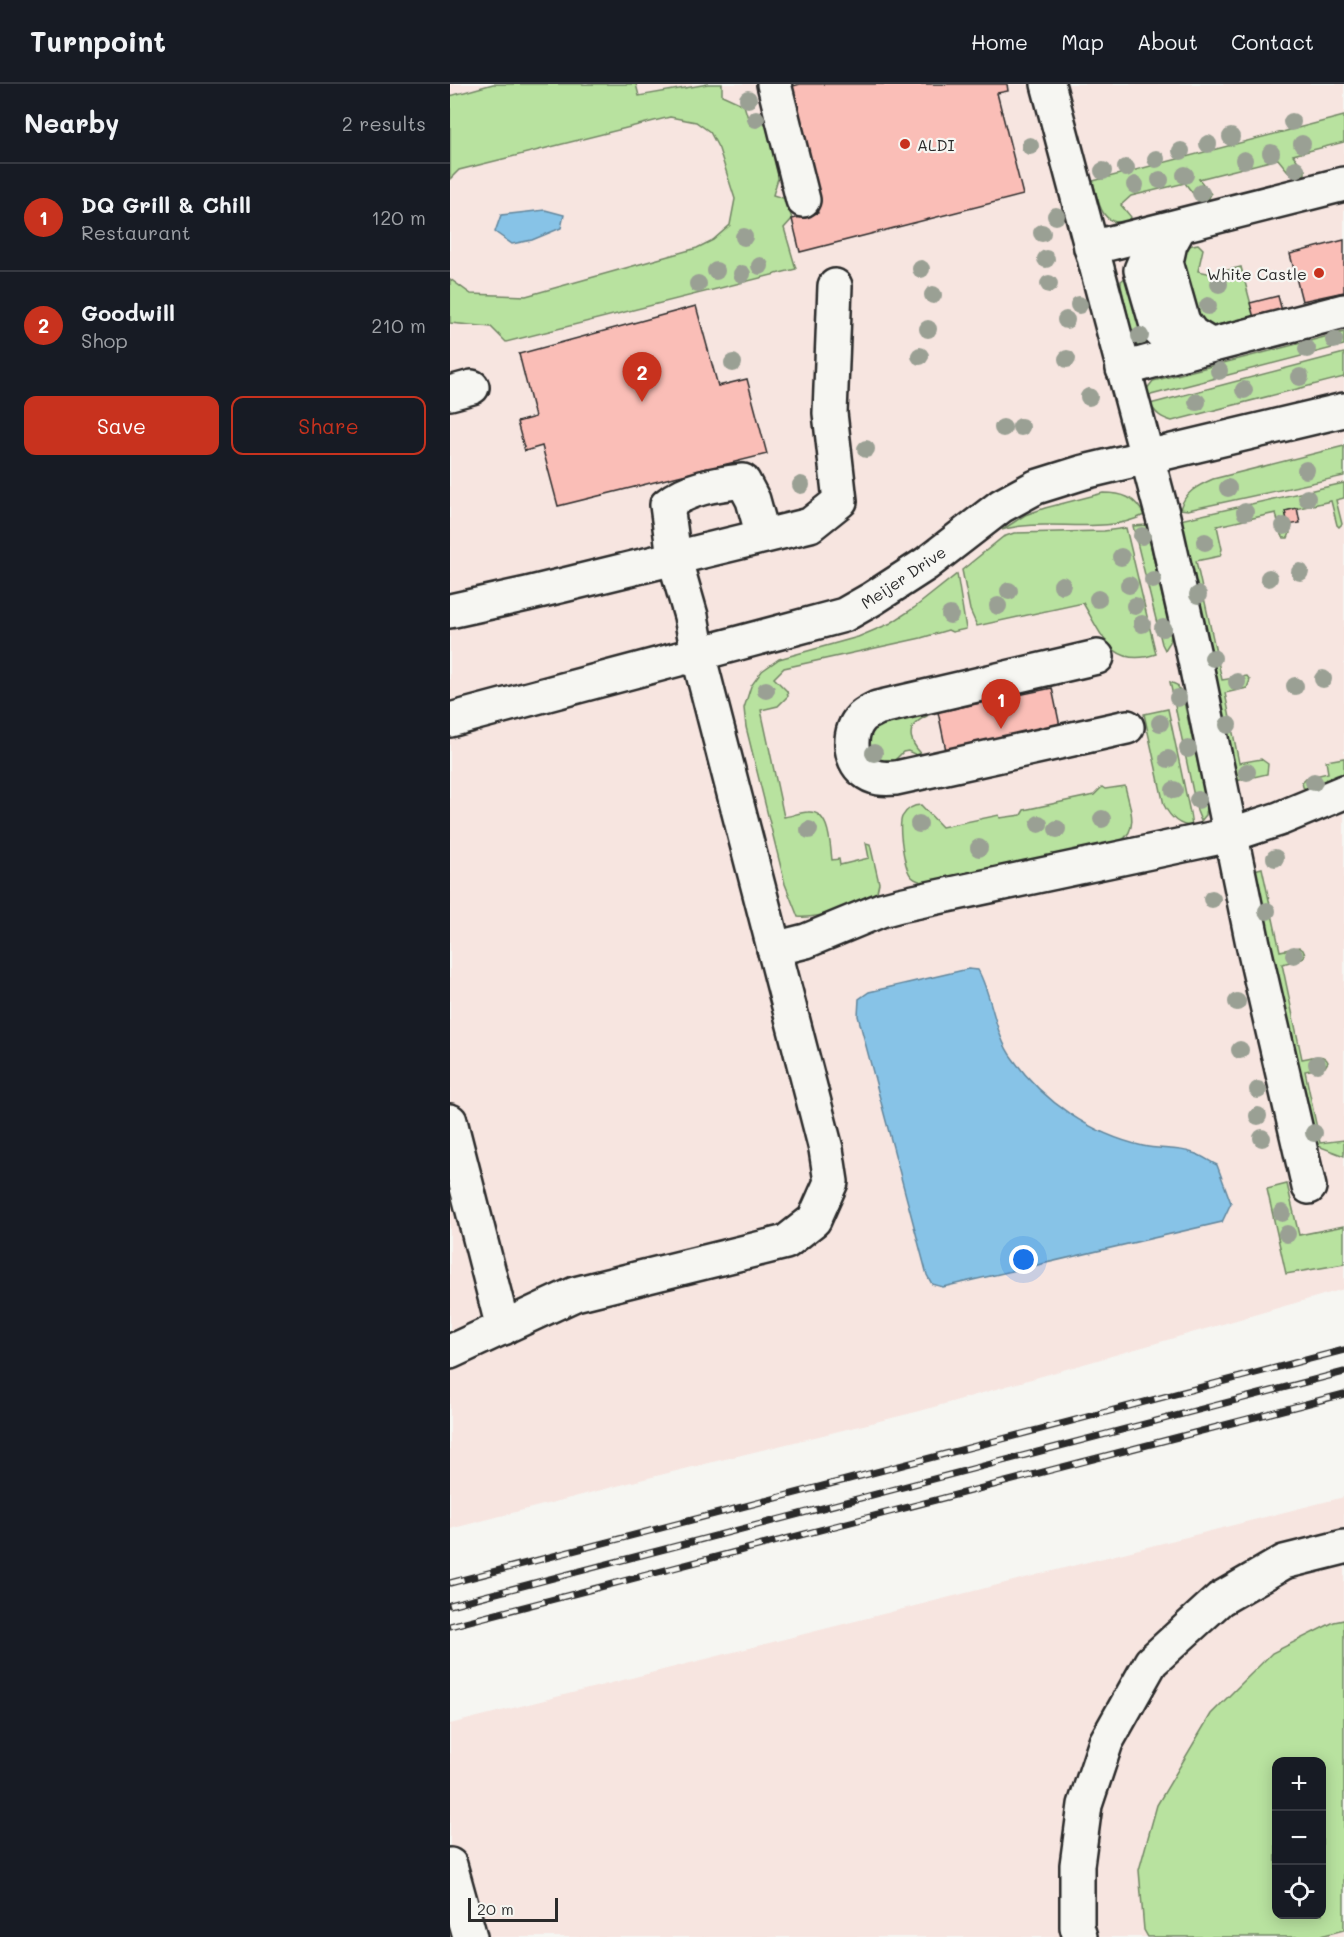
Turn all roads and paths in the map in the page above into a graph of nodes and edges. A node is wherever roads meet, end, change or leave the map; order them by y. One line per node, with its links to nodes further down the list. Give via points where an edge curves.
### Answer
1 (774, 84): 4 (street)
2 (1048, 84): 6 (street)
3 (1344, 184): 5 (street)
4 (803, 201)
5 (1168, 229): 6 (street); 9 (street, via 1142,270 1158,329 1170,341)
6 (1091, 248): 10 (street)
7 (835, 286): 13 (street, via 830,413 840,501 810,525)
8 (1344, 311): 9 (street)
9 (1198, 349): 10 (street)
10 (1123, 369): 12 (street)
11 (1344, 410): 12 (street, Meijer Drive)
12 (1147, 459): 16 (street, Meijer Drive, via 1036,487 1001,506 926,564 844,615); 21 (street, via 1195,660)
13 (763, 536): 14 (street); 14 (street, via 743,481 725,483 680,494 667,505)
14 (674, 557): 15 (street); 16 (street)
15 (450, 611)
16 (698, 654): 18 (street, Meijer Drive); 22 (street)
17 (1098, 657): 19 (street, via 877,708 861,718 852,735 852,752 862,771 879,779 896,778)
18 (450, 720)
19 (1127, 728)
20 (1344, 792): 21 (street)
21 (1230, 835): 22 (street, via 881,910 806,941); 24 (street)
22 (774, 949): 25 (street, via 831,1182 814,1220 786,1242 575,1294)
23 (450, 1121): 25 (street)
24 (1309, 1186)
25 (503, 1328): 26 (street)
26 (450, 1352)
27 (1344, 1547): 30 (street, via 1284,1562 1220,1599 1151,1662 1106,1742 1085,1806 1077,1865)
28 (450, 1865): 29 (street)
29 (470, 1937)
30 (1080, 1937)

